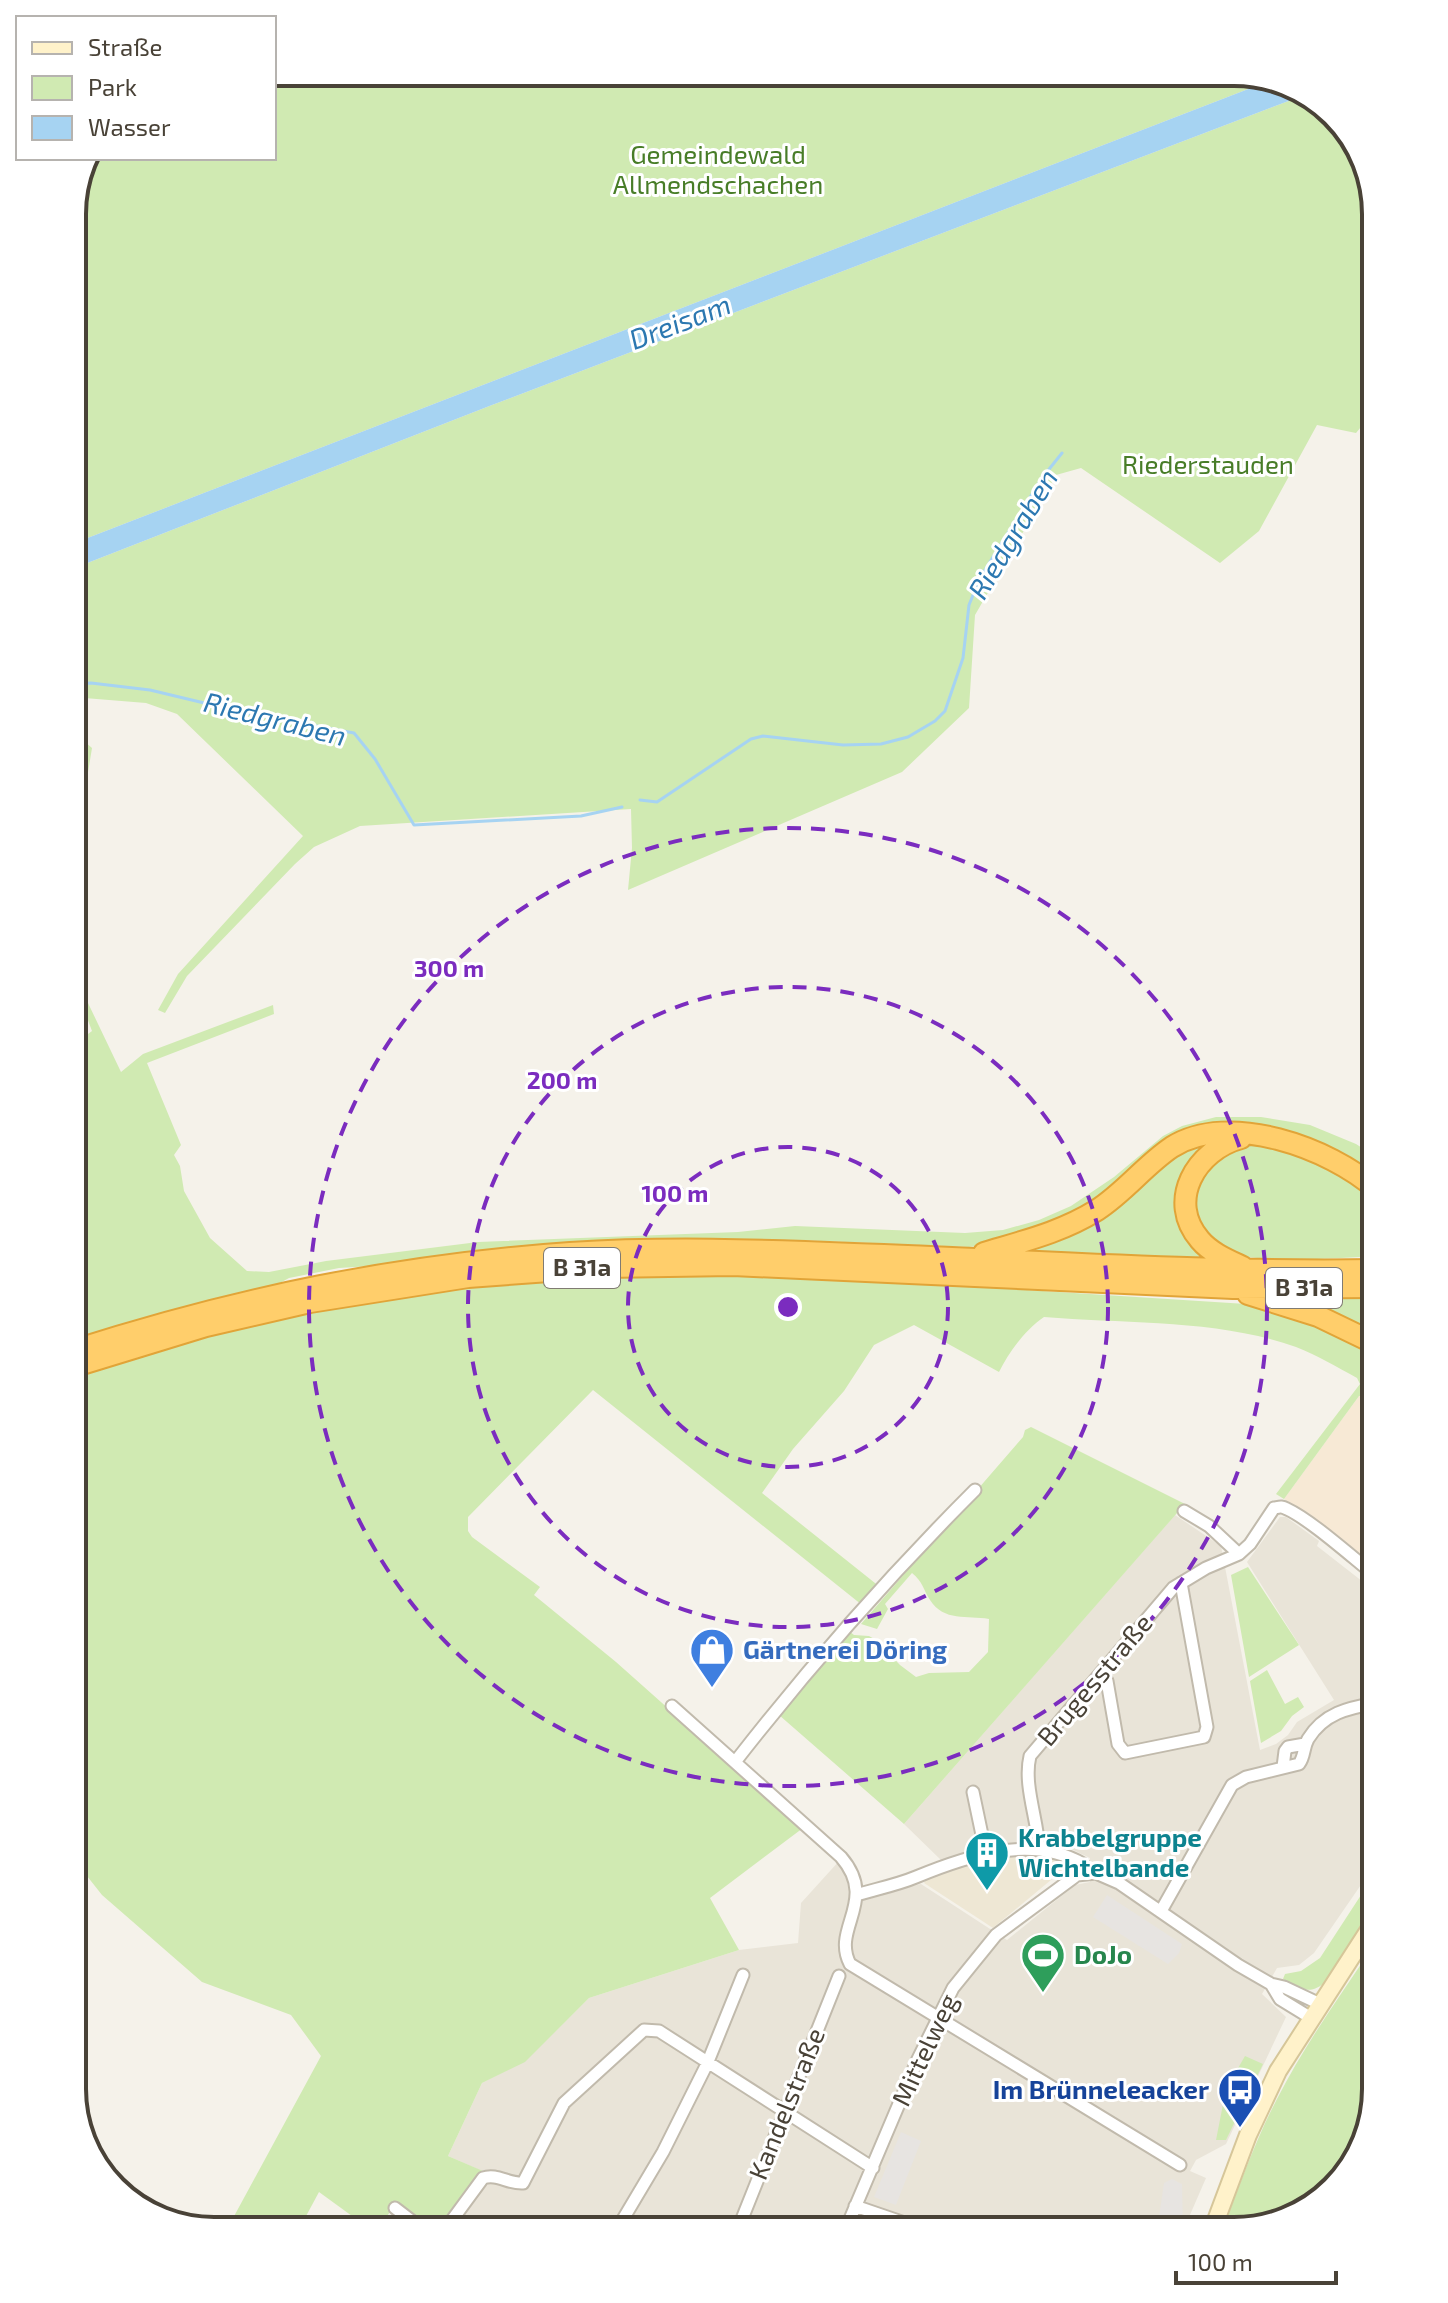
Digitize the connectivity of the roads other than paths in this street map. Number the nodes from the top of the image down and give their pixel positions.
1 (1252, 1135) junction
2 (1362, 1179) edge
3 (969, 1258) junction
4 (1362, 1270) edge
5 (1250, 1271) junction
6 (1362, 1287) edge
7 (1233, 1288) junction
8 (1362, 1337) edge
9 (86, 1347) edge
10 (86, 1363) edge
11 (975, 1490) dead end
12 (1184, 1511) dead end
13 (1239, 1554) junction
14 (1362, 1565) edge
15 (1181, 1583) junction
16 (1101, 1673) junction
17 (1362, 1705) edge
18 (672, 1706) dead end
19 (735, 1762) junction
20 (973, 1792) dead end
21 (1039, 1850) junction
22 (986, 1854) junction
23 (1086, 1873) junction
24 (856, 1895) junction
25 (1161, 1911) junction
26 (1362, 1940) edge
27 (743, 1975) dead end
28 (839, 1976) dead end
29 (1316, 2011) junction
30 (936, 2018) junction
31 (707, 2064) junction
32 (784, 2112) junction
33 (1180, 2165) dead end
34 (873, 2168) junction
35 (855, 2206) junction
36 (395, 2208) dead end
37 (407, 2217) edge
38 (454, 2217) edge
39 (624, 2217) edge
40 (743, 2217) edge
41 (851, 2217) edge
42 (887, 2217) edge
43 (1217, 2217) edge

1 - 2 highway
1 - 3 highway
1 - 5 highway
3 - 5 highway, B 31a
3 - 9 highway, B 31a
4 - 5 highway, B 31a
6 - 7 highway, B 31a
7 - 8 highway
7 - 10 highway, B 31a
11 - 19 street
12 - 13 street
13 - 14 street, Brugesstraße
13 - 15 street, Brugesstraße
15 - 16 street, Brugesstraße
15 - 16 street
16 - 21 street, Brugesstraße
17 - 25 street
18 - 19 street
19 - 24 street
20 - 22 street
21 - 22 street
21 - 23 street
22 - 24 street
23 - 25 street
23 - 30 street, Mittelweg
24 - 30 street
25 - 29 street
26 - 29 street
27 - 31 street
28 - 32 street, Kandelstraße
29 - 43 street
30 - 33 street
30 - 34 street, Mittelweg
31 - 32 street
31 - 38 street
31 - 39 street
32 - 34 street
32 - 40 street, Kandelstraße
34 - 35 street, Mittelweg
35 - 41 street, Mittelweg
35 - 42 street
36 - 37 street

